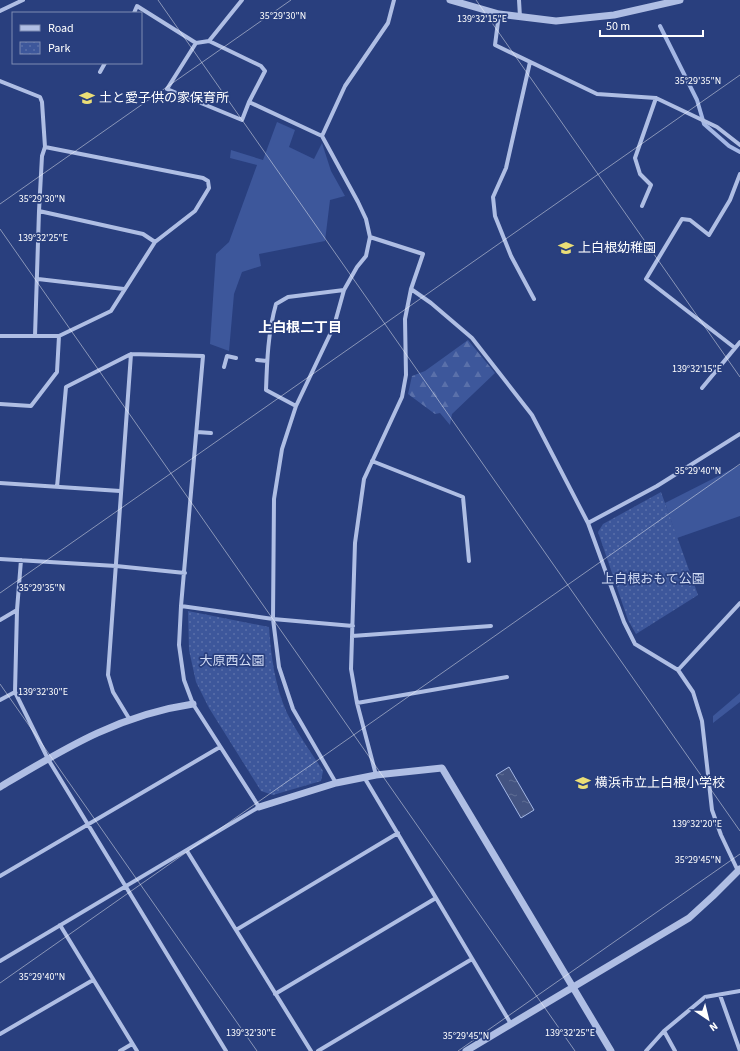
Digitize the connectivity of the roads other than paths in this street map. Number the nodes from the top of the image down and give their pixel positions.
1 (23, 0) edge
2 (242, 0) edge
3 (394, 0) edge
4 (450, 0) edge
5 (519, 0) edge
6 (680, 0) edge
7 (0, 11) edge
8 (134, 12) edge
9 (499, 14) junction
10 (520, 17) junction
11 (210, 41) junction
12 (196, 43) junction
13 (530, 62) junction
14 (104, 64) edge
15 (100, 72) dead end
16 (0, 81) edge
17 (656, 98) junction
18 (249, 102) junction
19 (322, 136) junction
20 (740, 145) edge
21 (45, 147) junction
22 (740, 174) edge
23 (642, 206) dead end
24 (39, 211) junction
25 (370, 237) junction
26 (155, 242) junction
27 (38, 279) junction
28 (124, 289) junction
29 (411, 289) junction
30 (344, 290) junction
31 (534, 299) dead end
32 (0, 336) edge
33 (35, 336) junction
34 (59, 336) junction
35 (740, 342) edge
36 (735, 348) junction
37 (131, 354) junction
38 (236, 358) dead end
39 (257, 360) dead end
40 (267, 361) junction
41 (224, 367) dead end
42 (702, 388) dead end
43 (0, 404) edge
44 (296, 406) junction
45 (197, 432) junction
46 (211, 433) dead end
47 (740, 434) edge
48 (372, 461) junction
49 (0, 483) edge
50 (57, 487) junction
51 (120, 491) junction
52 (588, 523) junction
53 (0, 559) edge
54 (21, 560) junction
55 (469, 561) dead end
56 (116, 566) junction
57 (185, 573) junction
58 (740, 603) edge
59 (181, 606) junction
60 (17, 610) junction
61 (273, 619) junction
62 (0, 620) edge
63 (353, 626) junction
64 (492, 626) dead end
65 (352, 636) junction
66 (678, 670) junction
67 (507, 677) dead end
68 (14, 692) junction
69 (0, 700) edge
70 (357, 703) junction
71 (193, 704) junction
72 (130, 720) junction
73 (220, 747) junction
74 (48, 759) junction
75 (376, 775) junction
76 (364, 777) junction
77 (336, 783) junction
78 (0, 787) edge
79 (259, 807) junction
80 (88, 824) junction
81 (398, 833) junction
82 (187, 851) junction
83 (739, 870) edge
84 (0, 876) edge
85 (126, 887) junction
86 (436, 898) junction
87 (60, 925) junction
88 (236, 930) junction
89 (472, 959) junction
90 (0, 960) edge
91 (93, 980) junction
92 (574, 987) junction
93 (740, 990) edge
94 (275, 994) junction
95 (720, 995) junction
96 (511, 1024) junction
97 (664, 1031) junction
98 (0, 1034) edge
99 (132, 1044) junction
100 (608, 1050) edge
101 (120, 1051) edge
102 (137, 1051) edge
103 (226, 1051) edge
104 (311, 1051) edge
105 (318, 1051) edge
106 (466, 1051) edge
107 (646, 1051) edge
108 (675, 1051) edge
109 (740, 1051) edge

1 - 7 street
2 - 11 street
3 - 19 street
4 - 9 street
5 - 10 street
6 - 10 street
8 - 12 street
9 - 10 street
9 - 13 street
11 - 12 street
11 - 18 street
12 - 18 street
13 - 17 street
13 - 31 street
14 - 15 street
16 - 21 street
17 - 20 street
17 - 23 street
18 - 19 street
19 - 25 street
21 - 24 street
21 - 26 street
22 - 36 street
24 - 26 street
24 - 27 street
25 - 29 street
25 - 30 street
26 - 28 street
27 - 28 street
27 - 33 street
28 - 34 street
29 - 48 street
29 - 52 street
30 - 40 street
30 - 44 street
32 - 33 street
33 - 34 street
34 - 43 street
35 - 36 street
36 - 42 street
37 - 45 street
37 - 50 street
37 - 51 street
38 - 41 street
39 - 40 street
40 - 44 street
44 - 61 street
45 - 46 street
45 - 57 street
47 - 52 street
48 - 55 street
48 - 63 street
49 - 50 street
50 - 51 street
51 - 56 street
52 - 66 street
53 - 54 street
54 - 56 street
54 - 60 street
56 - 57 street
56 - 72 street
57 - 59 street
58 - 66 street
59 - 61 street
59 - 71 street
60 - 62 street
60 - 68 street
61 - 63 street
61 - 77 street
63 - 65 street
64 - 65 street
65 - 70 street
66 - 83 street
67 - 70 street
68 - 69 street
68 - 74 street
70 - 75 street
71 - 72 street
71 - 73 street
72 - 74 street
73 - 79 street
73 - 80 street
74 - 78 street
74 - 80 street
75 - 76 street
75 - 92 street
76 - 77 street
76 - 81 street
77 - 79 street
79 - 82 street
80 - 84 street
80 - 85 street
81 - 86 street
81 - 88 street
82 - 85 street
82 - 88 street
83 - 92 street
85 - 87 street
85 - 103 street
86 - 89 street
86 - 94 street
87 - 90 street
87 - 91 street
88 - 94 street
89 - 96 street
89 - 105 street
91 - 98 street
91 - 99 street
92 - 96 street
92 - 100 street
93 - 95 street
94 - 104 street
95 - 97 street
95 - 109 street
96 - 106 street
97 - 107 street
97 - 108 street
99 - 101 street
99 - 102 street

